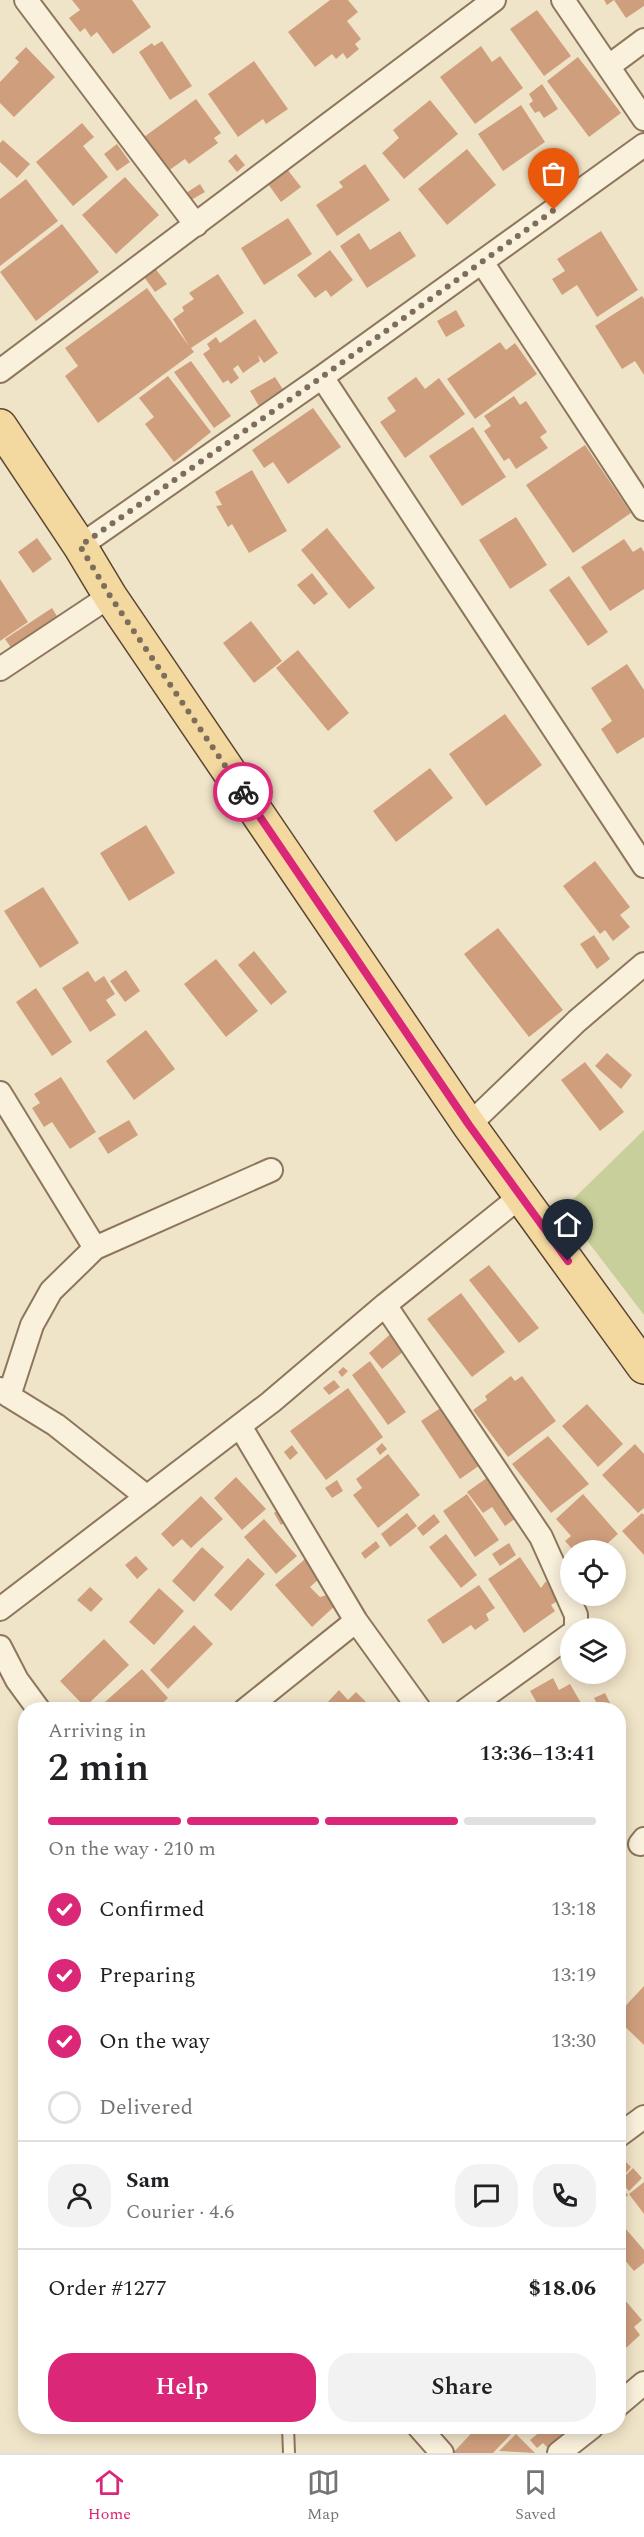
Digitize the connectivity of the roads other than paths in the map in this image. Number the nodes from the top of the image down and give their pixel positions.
1 (26, 0) edge
2 (494, 0) edge
3 (563, 0) edge
4 (644, 40) edge
5 (609, 66) junction
6 (644, 118) edge
7 (644, 145) edge
8 (196, 225) junction
9 (482, 262) junction
10 (0, 371) edge
11 (322, 377) junction
12 (0, 426) edge
13 (644, 509) edge
14 (80, 546) junction
15 (110, 596) junction
16 (0, 669) edge
17 (644, 866) edge
18 (644, 964) edge
19 (0, 1093) edge
20 (469, 1125) junction
21 (271, 1170) dead end
22 (521, 1196) junction
23 (95, 1248) junction
24 (385, 1305) junction
25 (644, 1367) edge
26 (4, 1393) edge
27 (240, 1426) junction
28 (147, 1497) junction
29 (0, 1609) edge
30 (576, 1618) edge
31 (356, 1621) junction
32 (560, 1642) edge
33 (0, 1647) edge
34 (33, 1702) edge
35 (255, 1702) edge
36 (414, 1702) edge
37 (477, 1702) edge
38 (644, 2116) edge
39 (626, 2130) edge
40 (644, 2383) edge
41 (626, 2398) edge
42 (288, 2434) edge
43 (424, 2434) edge
44 (583, 2434) edge
45 (289, 2453) edge
46 (442, 2453) edge
47 (559, 2453) edge

1 - 8 street
2 - 8 street
3 - 5 street
4 - 5 street
5 - 6 street
7 - 9 street
8 - 10 street
9 - 11 street
9 - 13 street
11 - 14 street
11 - 17 street
12 - 14 main road
14 - 15 main road
15 - 16 street
15 - 20 main road
18 - 20 street
19 - 23 street
20 - 22 main road
21 - 23 street
22 - 24 street
22 - 25 main road
23 - 26 street
24 - 27 street
24 - 30 street
26 - 28 street
27 - 28 street
27 - 31 street
28 - 29 street
31 - 35 street
31 - 36 street
32 - 37 street
33 - 34 street
38 - 39 street
40 - 41 street
42 - 45 lane
43 - 46 street
44 - 47 street

